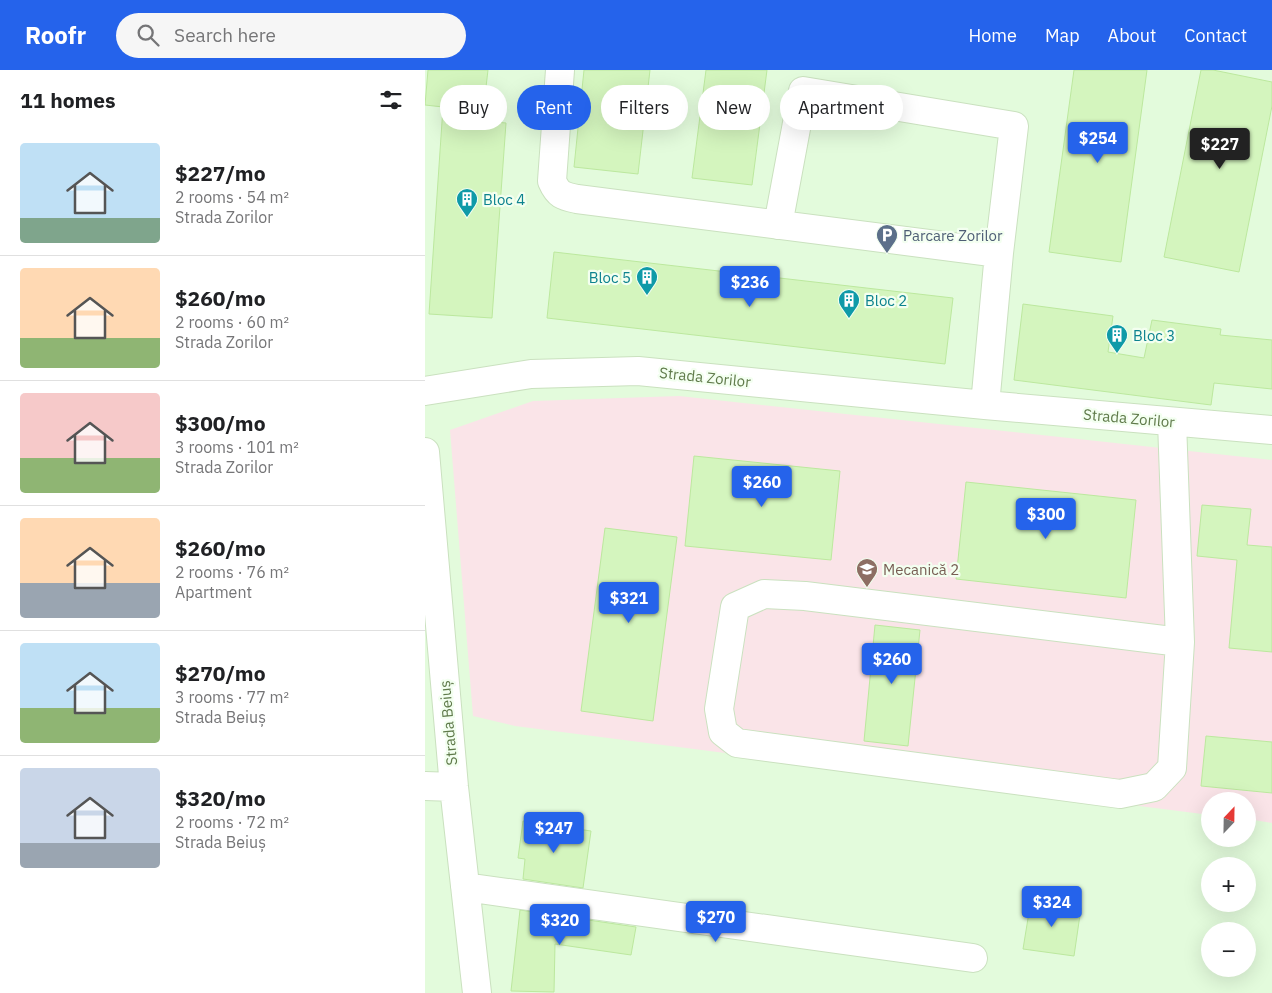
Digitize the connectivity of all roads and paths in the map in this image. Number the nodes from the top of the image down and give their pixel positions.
1 (560, 70) edge
2 (778, 224) junction
3 (999, 253) junction
4 (425, 391) edge
5 (985, 405) junction
6 (1172, 422) junction
7 (1272, 430) edge
8 (425, 452) edge
9 (1180, 642) junction
10 (425, 786) edge
11 (454, 787) junction
12 (465, 887) junction
13 (973, 958) dead end
14 (477, 993) edge

1 - 2 street
2 - 3 street
2 - 3 street
3 - 5 street
4 - 5 street, Strada Zorilor
5 - 6 street, Strada Zorilor
6 - 7 street, Strada Zorilor
6 - 9 street
8 - 11 street, Strada Beiuș
9 - 9 street
10 - 11 street
11 - 12 street, Strada Beiuș
12 - 13 street
12 - 14 street, Strada Beiuș

